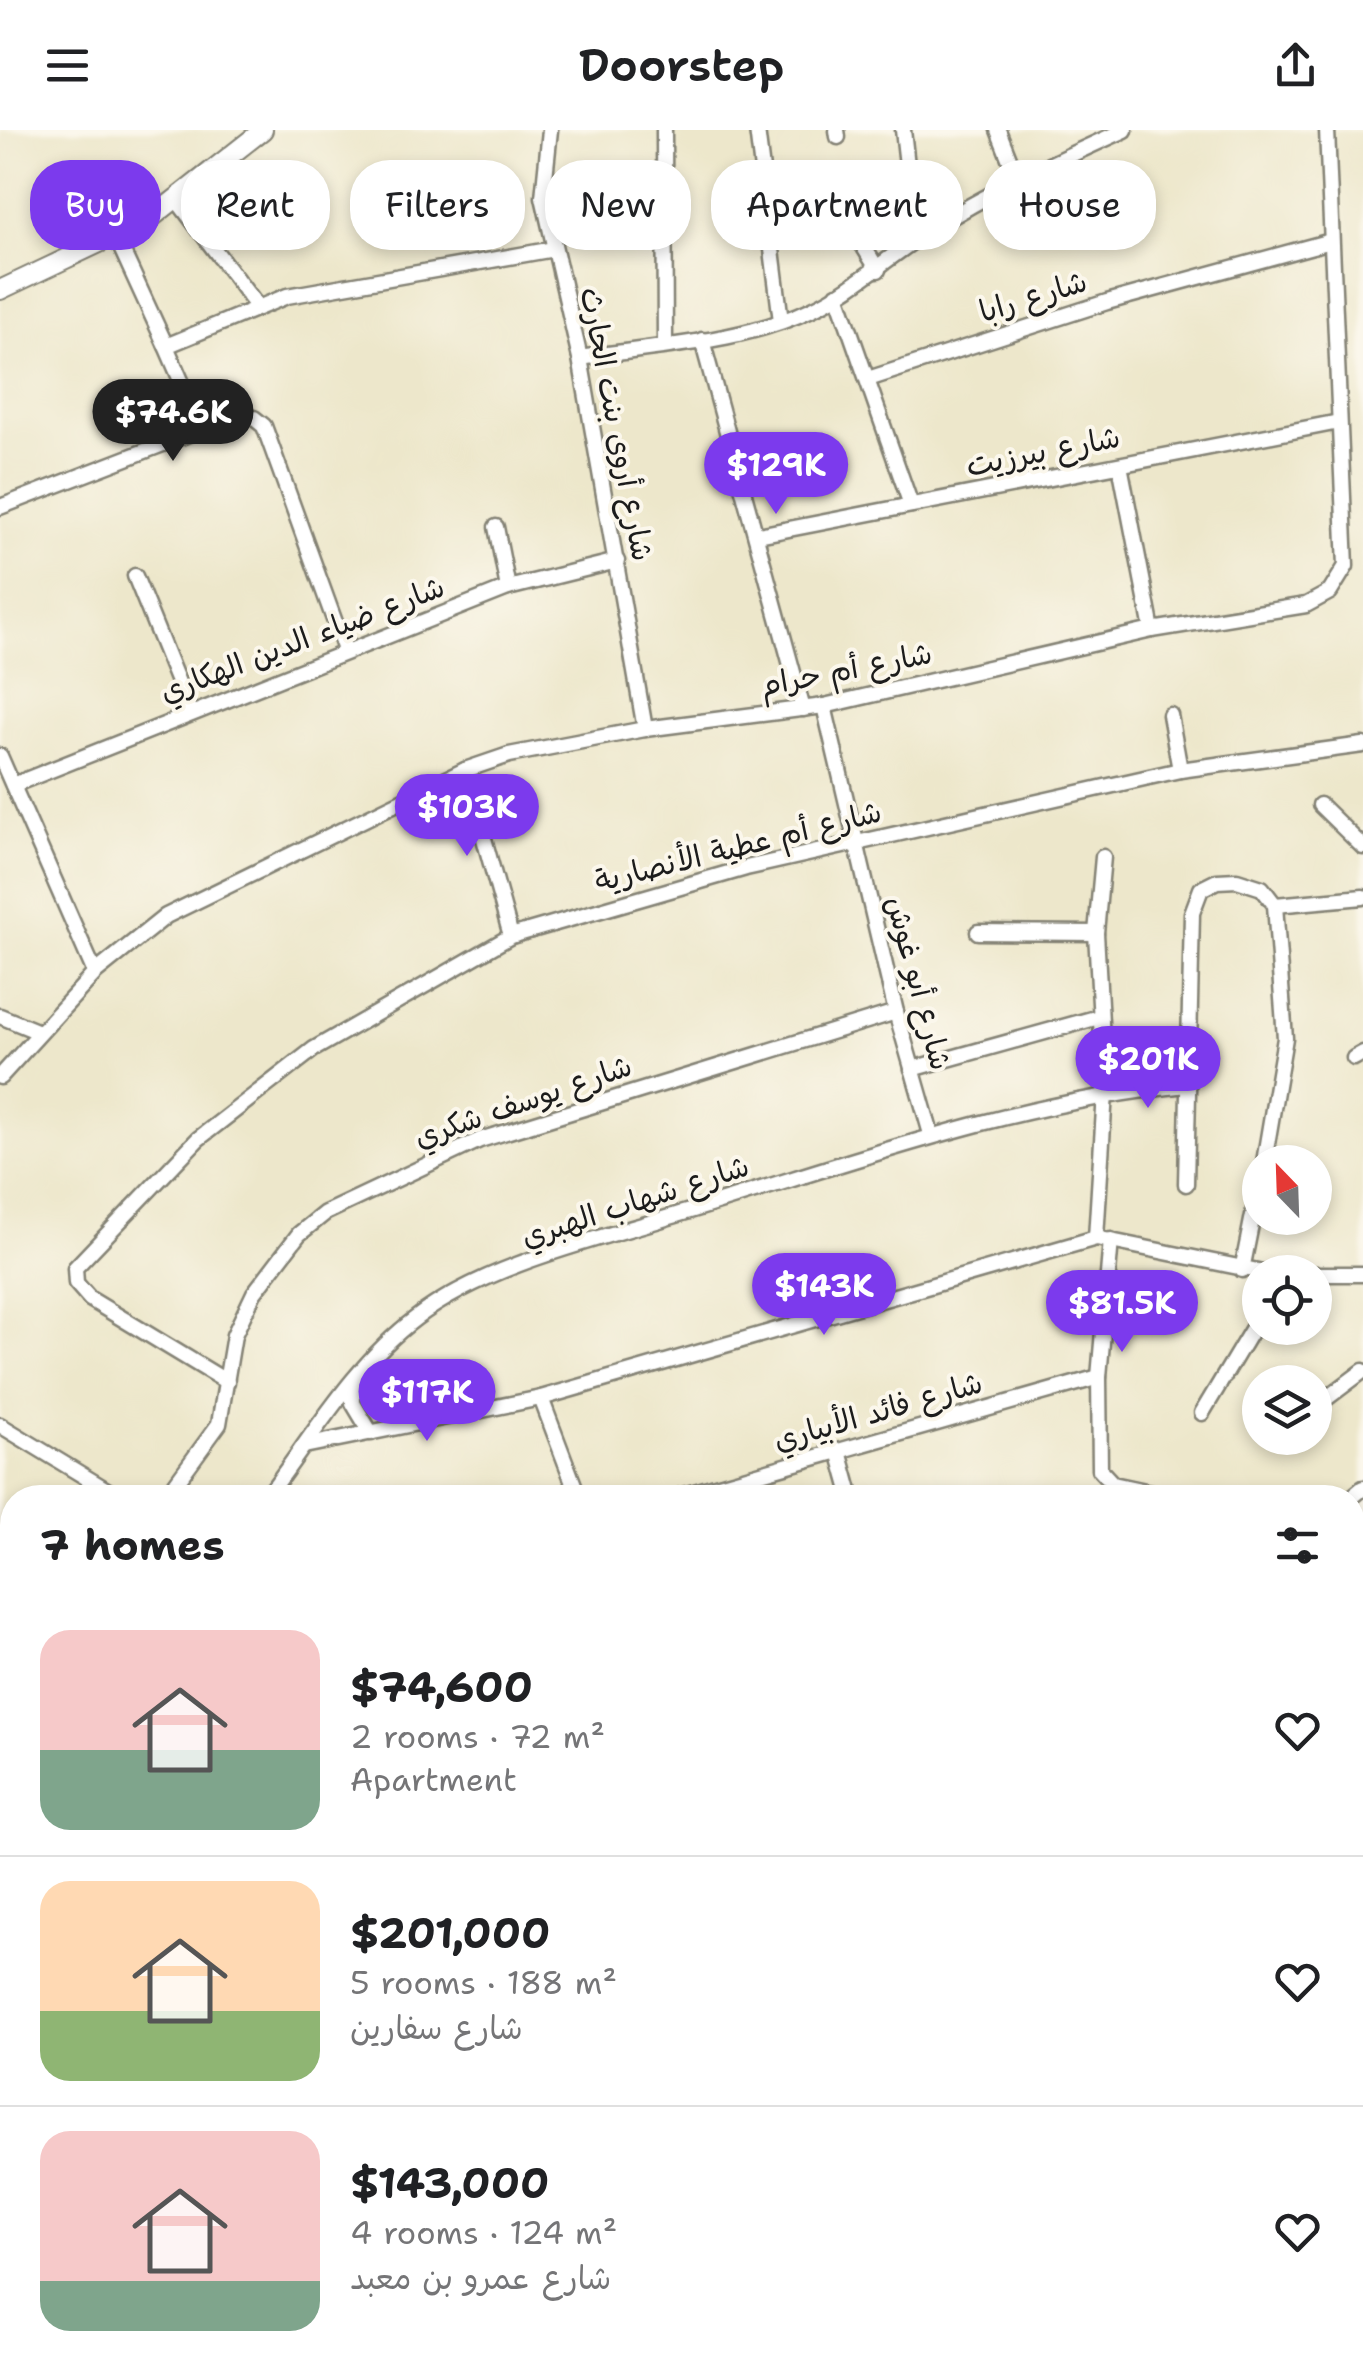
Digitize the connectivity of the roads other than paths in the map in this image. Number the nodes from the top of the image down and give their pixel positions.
1 (263, 130) edge
2 (550, 130) edge
3 (664, 130) edge
4 (756, 130) edge
5 (903, 130) edge
6 (998, 130) edge
7 (1125, 130) edge
8 (1327, 130) edge
9 (1107, 134) edge
10 (546, 160) edge
11 (906, 160) edge
12 (1010, 160) edge
13 (1057, 160) edge
14 (545, 164) edge
15 (177, 200) junction
16 (545, 200) edge
17 (161, 209) edge
18 (1331, 241) junction
19 (86, 250) edge
20 (122, 250) edge
21 (548, 250) edge
22 (554, 250) edge
23 (867, 250) edge
24 (904, 250) edge
25 (878, 270) junction
26 (0, 290) edge
27 (837, 294) junction
28 (256, 305) junction
29 (781, 321) junction
30 (702, 340) junction
31 (666, 345) junction
32 (166, 346) junction
33 (580, 358) junction
34 (868, 379) junction
35 (1339, 422) junction
36 (202, 429) junction
37 (1120, 465) junction
38 (911, 505) junction
39 (0, 507) edge
40 (496, 526) dead end
41 (758, 535) junction
42 (617, 561) junction
43 (135, 576) dead end
44 (508, 588) junction
45 (1152, 630) junction
46 (345, 650) junction
47 (824, 706) junction
48 (803, 709) junction
49 (190, 712) junction
50 (1170, 716) dead end
51 (645, 728) junction
52 (1363, 745) edge
53 (0, 756) edge
54 (465, 770) junction
55 (1180, 770) junction
56 (13, 784) junction
57 (1320, 806) dead end
58 (855, 845) junction
59 (1363, 847) edge
60 (1102, 856) dead end
61 (1363, 897) edge
62 (1274, 906) junction
63 (978, 932) dead end
64 (1096, 932) junction
65 (511, 936) junction
66 (95, 972) junction
67 (896, 1012) junction
68 (0, 1016) edge
69 (1099, 1017) junction
70 (39, 1032) junction
71 (912, 1070) junction
72 (0, 1076) edge
73 (1187, 1085) junction
74 (1105, 1093) junction
75 (931, 1134) junction
76 (1267, 1145) edge
77 (1186, 1184) dead end
78 (1103, 1239) junction
79 (1242, 1270) edge
80 (1332, 1274) edge
81 (1363, 1274) edge
82 (1243, 1345) edge
83 (1363, 1371) edge
84 (1098, 1377) junction
85 (226, 1382) junction
86 (352, 1383) junction
87 (1332, 1394) edge
88 (541, 1398) junction
89 (1202, 1413) dead end
90 (0, 1425) edge
91 (371, 1433) junction
92 (304, 1446) junction
93 (839, 1451) junction
94 (99, 1485) edge
95 (174, 1485) edge
96 (276, 1485) edge
97 (573, 1485) edge
98 (718, 1485) edge
99 (848, 1485) edge
100 (1116, 1485) edge

1 - 15 street
2 - 10 street, شارع أروى بنت الحارث
3 - 31 street
4 - 29 street
5 - 11 street
6 - 12 street
7 - 9 street
8 - 18 street, شارع أم حرام
9 - 13 street
14 - 16 street, شارع أروى بنت الحارث
15 - 17 street
15 - 28 street
18 - 34 street, شارع رابا
18 - 35 street, شارع أم حرام
19 - 26 street
20 - 32 street
21 - 28 street
22 - 33 street, شارع أروى بنت الحارث
23 - 25 street
24 - 25 street
25 - 27 street
27 - 29 street
27 - 34 street
28 - 32 street
29 - 30 street
30 - 31 street
30 - 41 street
31 - 33 street
32 - 36 street
33 - 42 street, شارع أروى بنت الحارث
34 - 38 street
35 - 37 street, شارع بيرزيت
35 - 45 street, شارع أم حرام
36 - 39 street
36 - 46 street
37 - 38 street, شارع بيرزيت
37 - 45 street
38 - 41 street, شارع بيرزيت
40 - 44 street
41 - 48 street
42 - 44 street, شارع ضياء الدين الهكاري
42 - 51 street, شارع أروى بنت الحارث
43 - 49 street
44 - 46 street, شارع ضياء الدين الهكاري
45 - 47 street, شارع أم حرام
46 - 49 street, شارع ضياء الدين الهكاري
47 - 48 street, شارع أم حرام
47 - 58 street, شارع أبو غوش
48 - 51 street, شارع أم حرام
49 - 56 street, شارع ضياء الدين الهكاري
50 - 55 street
51 - 54 street, شارع أم حرام
52 - 55 street, شارع أم عطية الأنصارية
53 - 56 street
54 - 65 street
54 - 66 street, شارع أم حرام
55 - 58 street, شارع أم عطية الأنصارية
56 - 66 street
57 - 59 street
58 - 65 street, شارع أم عطية الأنصارية
58 - 67 street, شارع أبو غوش
60 - 64 street
61 - 62 street
62 - 73 street
62 - 76 street
63 - 64 street
64 - 69 street
65 - 85 street, شارع أم عطية الأنصارية
66 - 70 street, شارع أم حرام
67 - 71 street, شارع أبو غوش
67 - 85 street, شارع يوسف شكري
68 - 70 street
69 - 71 street
69 - 74 street
70 - 72 street, شارع أم حرام
71 - 75 street, شارع أبو غوش
73 - 74 street, شارع شهاب الهبري
73 - 77 street
74 - 75 street, شارع شهاب الهبري
74 - 78 street
75 - 86 street, شارع شهاب الهبري
78 - 79 street
78 - 84 street
78 - 88 street
80 - 81 street
82 - 89 street
83 - 87 street
84 - 93 street, شارع فائد الأبياري
84 - 100 street
85 - 95 street, شارع يوسف شكري
86 - 91 street
86 - 92 street, شارع شهاب الهبري
88 - 91 street
88 - 97 street
90 - 94 street
91 - 92 street
92 - 96 street, شارع شهاب الهبري
93 - 98 street, شارع فائد الأبياري
93 - 99 street

